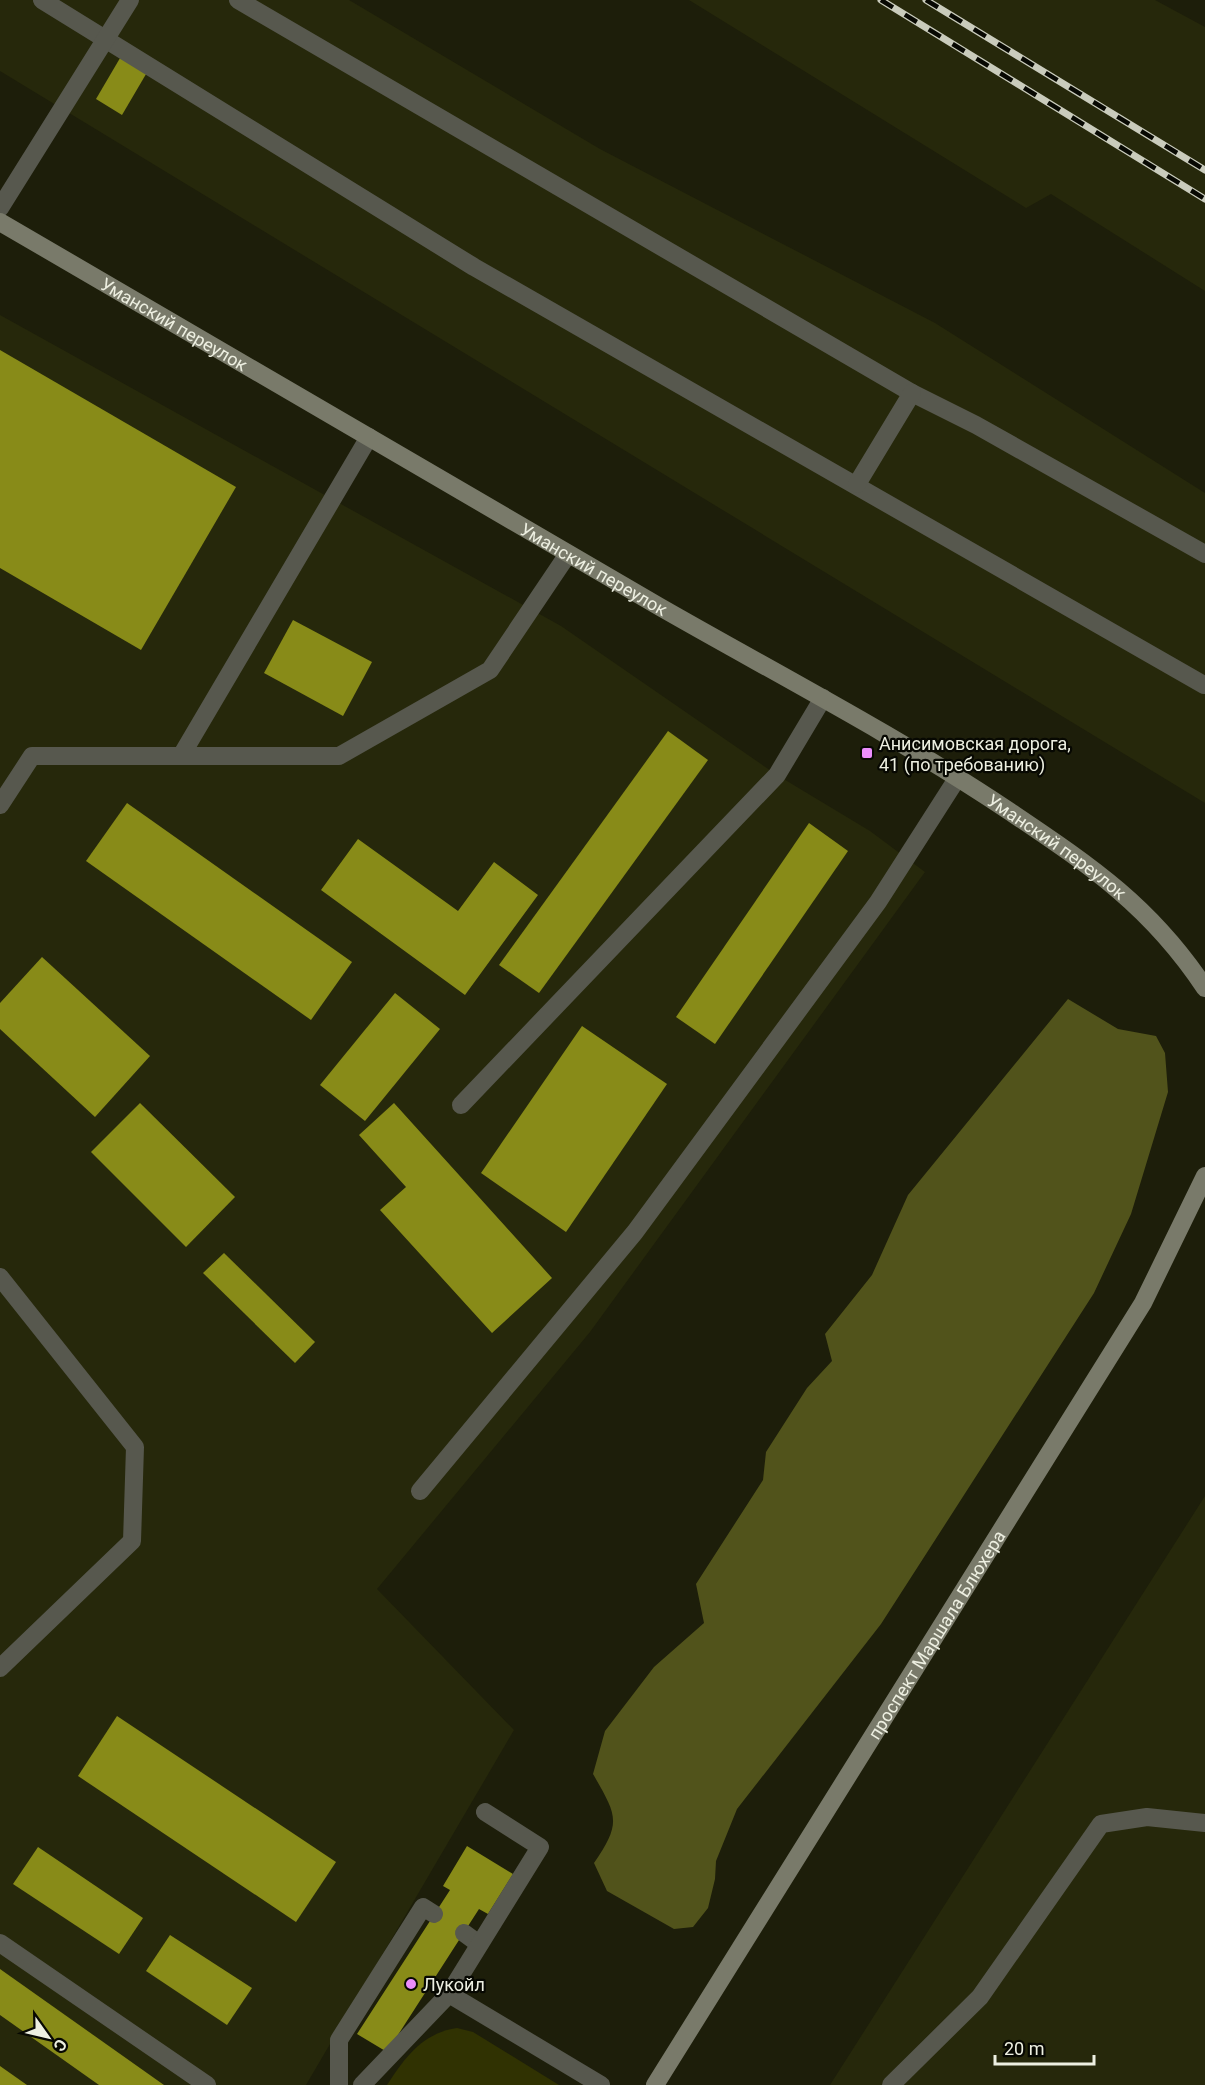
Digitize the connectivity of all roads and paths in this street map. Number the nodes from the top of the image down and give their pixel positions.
1 (42, 0) edge
2 (130, 0) edge
3 (238, 0) edge
4 (105, 39) junction
5 (0, 208) edge
6 (0, 222) edge
7 (912, 393) junction
8 (369, 437) junction
9 (857, 484) junction
10 (568, 554) junction
11 (1205, 554) edge
12 (1204, 685) edge
13 (823, 698) junction
14 (181, 756) junction
15 (958, 777) junction
16 (0, 805) edge
17 (1205, 987) edge
18 (461, 1105) dead end
19 (1205, 1176) edge
20 (0, 1277) edge
21 (420, 1491) dead end
22 (0, 1668) edge
23 (485, 1812) dead end
24 (1205, 1823) edge
25 (434, 1914) dead end
26 (0, 1943) edge
27 (449, 1994) junction
28 (207, 2085) edge
29 (339, 2085) edge
30 (362, 2085) edge
31 (601, 2085) edge
32 (655, 2085) edge
33 (891, 2085) edge

1 - 4 lane
2 - 4 lane
3 - 7 lane
4 - 5 lane
4 - 9 lane
6 - 8 street, Уманский переулок
7 - 9 lane
7 - 11 lane
8 - 10 street, Уманский переулок
8 - 14 lane
9 - 12 lane
10 - 13 street, Уманский переулок
10 - 14 lane
13 - 15 street, Уманский переулок
13 - 18 lane
14 - 16 lane
15 - 17 street, Уманский переулок
15 - 21 lane
19 - 32 street, проспект Маршала Блюхера
20 - 22 lane
23 - 27 lane
24 - 33 lane
25 - 29 lane
26 - 28 lane
27 - 30 lane
27 - 31 lane

